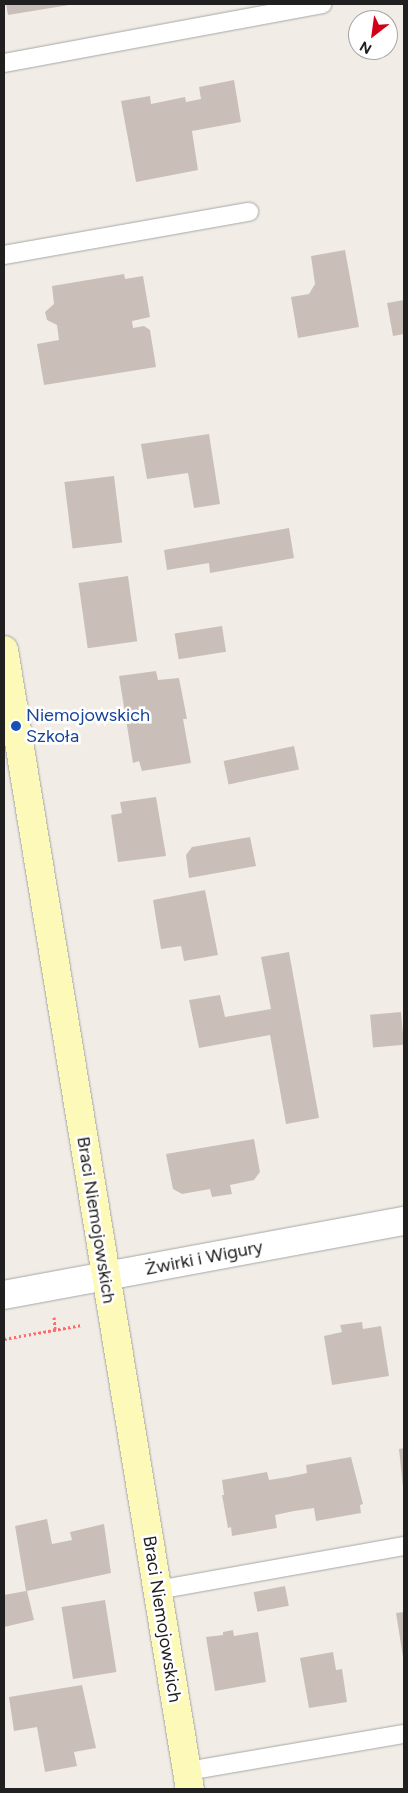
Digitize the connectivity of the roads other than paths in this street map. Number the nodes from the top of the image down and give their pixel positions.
1 (323, 4) edge
2 (4, 63) edge
3 (248, 212) dead end
4 (4, 255) edge
5 (4, 650) edge
6 (404, 1221) edge
7 (105, 1277) junction
8 (4, 1295) edge
9 (404, 1546) edge
10 (157, 1590) junction
11 (404, 1734) edge
12 (188, 1780) edge

1 - 2 lane
3 - 4 lane
5 - 7 street, Braci Niemojowskich
6 - 7 street, Żwirki i Wigury
7 - 8 street, Żwirki i Wigury
7 - 10 street, Braci Niemojowskich
9 - 10 lane
10 - 12 street, Braci Niemojowskich
11 - 12 lane

